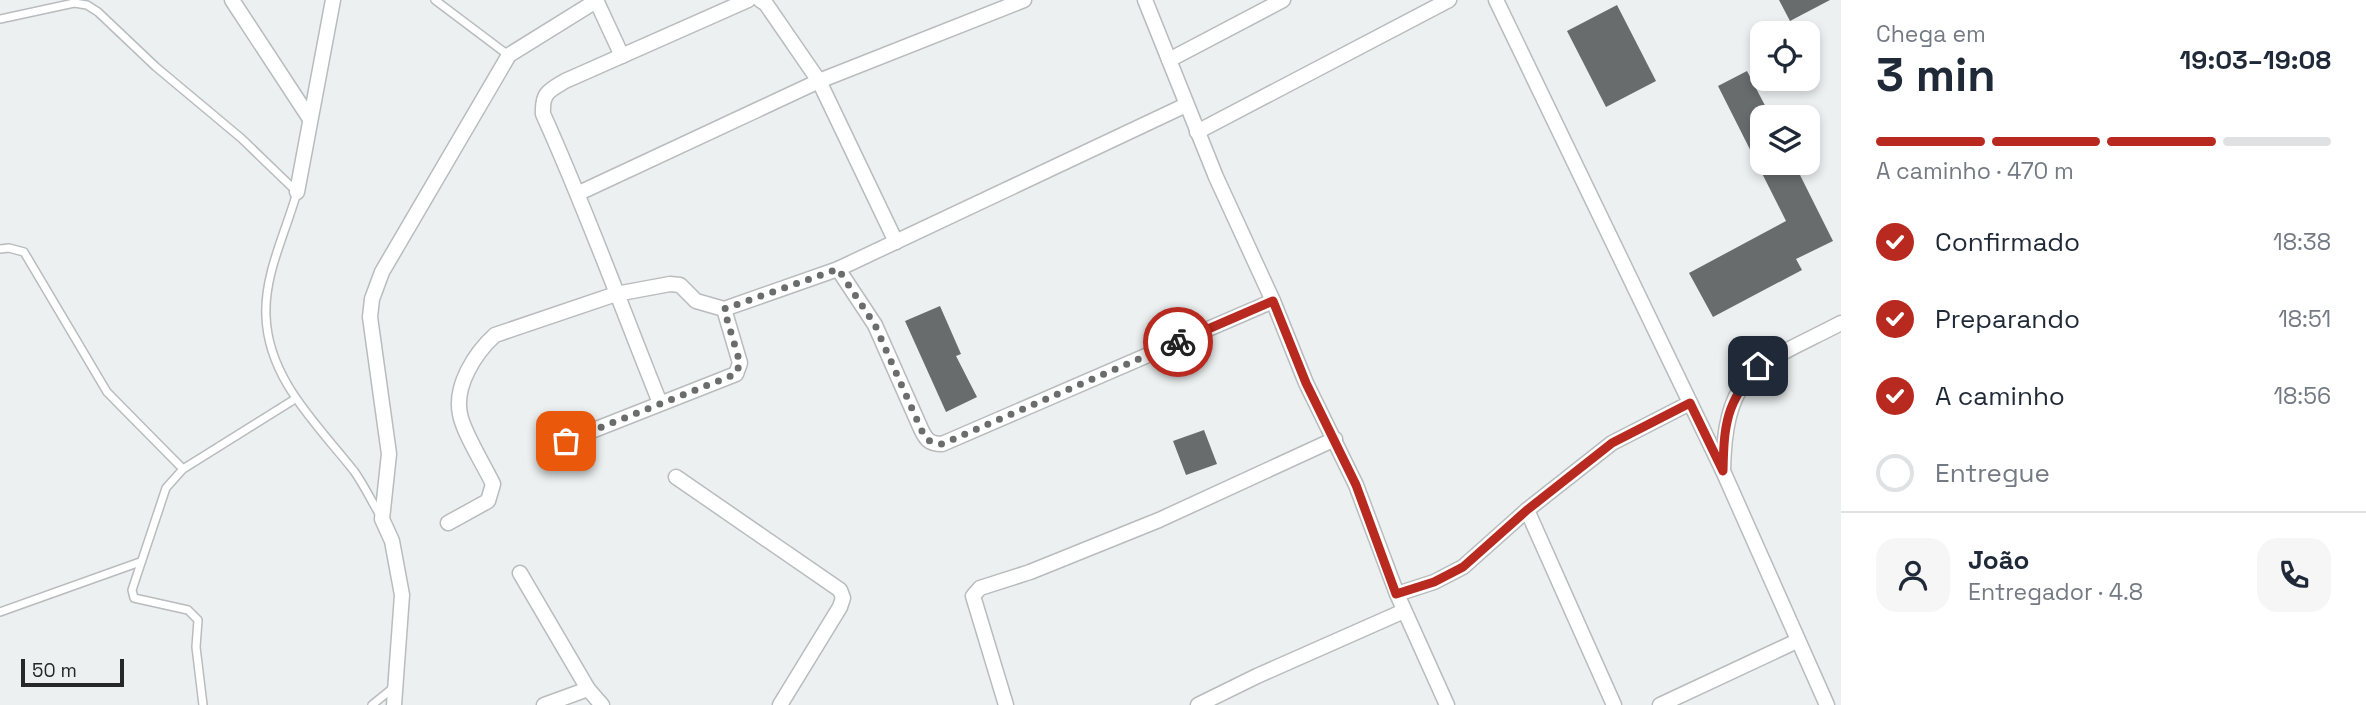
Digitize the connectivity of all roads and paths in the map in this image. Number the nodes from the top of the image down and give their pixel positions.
1 (232, 0) edge
2 (332, 0) edge
3 (435, 0) edge
4 (748, 0) edge
5 (1024, 0) edge
6 (1145, 0) edge
7 (1283, 0) edge
8 (1449, 0) edge
9 (1496, 0) edge
10 (596, 1) edge
11 (766, 1) edge
12 (74, 2) edge
13 (0, 19) edge
14 (509, 55) junction
15 (622, 56) junction
16 (1169, 60) junction
17 (819, 81) junction
18 (1186, 105) junction
19 (310, 118) junction
20 (1197, 132) junction
21 (297, 192) junction
22 (579, 193) junction
23 (896, 242) junction
24 (0, 249) edge
25 (838, 269) junction
26 (616, 295) junction
27 (1273, 301) junction
28 (724, 309) junction
29 (1841, 323) edge
30 (295, 399) junction
31 (660, 403) junction
32 (1690, 403) junction
33 (1335, 439) junction
34 (566, 441) dead end
35 (183, 469) junction
36 (1723, 471) junction
37 (676, 477) dead end
38 (1527, 510) junction
39 (382, 519) junction
40 (448, 523) dead end
41 (140, 562) junction
42 (520, 573) dead end
43 (1396, 594) junction
44 (1404, 611) junction
45 (0, 612) edge
46 (1797, 641) junction
47 (396, 686) junction
48 (587, 689) junction
49 (203, 705) edge
50 (372, 705) edge
51 (394, 705) edge
52 (544, 705) edge
53 (602, 705) edge
54 (780, 705) edge
55 (1006, 705) edge
56 (1198, 705) edge
57 (1447, 705) edge
58 (1614, 705) edge
59 (1660, 705) edge
60 (1827, 705) edge

1 - 19 street
2 - 19 street
3 - 14 lane
4 - 15 street
5 - 17 street
6 - 16 street
7 - 16 street
8 - 20 street
9 - 32 street
10 - 14 street
10 - 15 street
11 - 17 street
12 - 13 lane
12 - 21 lane
14 - 39 street
15 - 22 street
16 - 18 street
17 - 22 street
17 - 23 street
18 - 20 street
18 - 23 street
19 - 21 street
20 - 27 street
21 - 30 lane
22 - 26 street
23 - 25 street
24 - 35 lane
25 - 27 street
25 - 28 street
26 - 28 street
26 - 31 street
26 - 40 street
27 - 33 street
28 - 31 street
29 - 36 street
30 - 35 lane
30 - 39 lane
31 - 34 street
32 - 36 street
32 - 38 street
33 - 43 street
33 - 55 street
35 - 41 lane
36 - 46 street
37 - 54 street
38 - 43 street
38 - 58 street
39 - 47 street
41 - 45 lane
41 - 49 lane
42 - 48 street
43 - 44 street
44 - 56 street
44 - 57 street
46 - 59 street
46 - 60 street
47 - 50 lane
47 - 51 street
48 - 52 street
48 - 53 street

